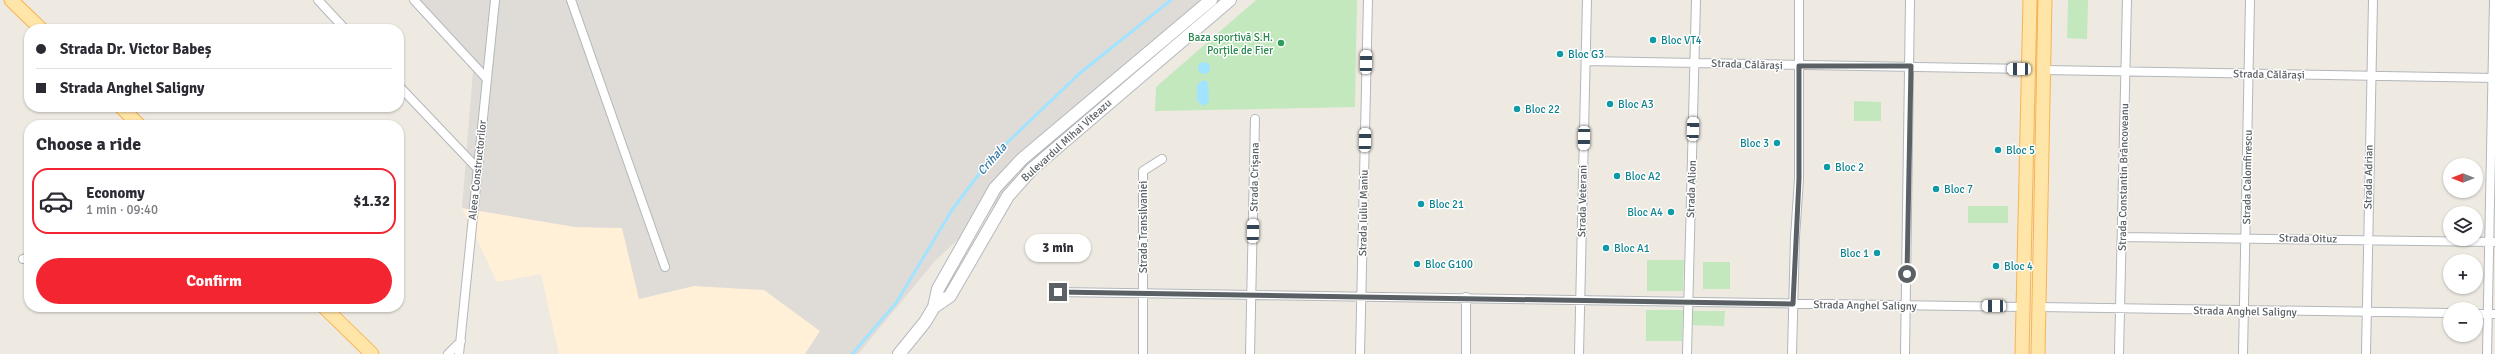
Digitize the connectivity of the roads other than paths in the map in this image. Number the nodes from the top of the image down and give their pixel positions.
1 (12, 0) edge
2 (318, 0) edge
3 (414, 0) edge
4 (495, 0) edge
5 (571, 0) edge
6 (1212, 0) edge
7 (1230, 0) edge
8 (1368, 0) edge
9 (1587, 0) edge
10 (1696, 0) edge
11 (1799, 0) edge
12 (1910, 0) edge
13 (2030, 0) edge
14 (2045, 0) edge
15 (2127, 0) edge
16 (2250, 0) edge
17 (2373, 0) edge
18 (2494, 0) edge
19 (36, 24) edge
20 (340, 24) edge
21 (1586, 61) junction
22 (1695, 62) junction
23 (1799, 66) junction
24 (1911, 66) junction
25 (2028, 70) junction
26 (2044, 70) junction
27 (2125, 72) junction
28 (2249, 74) junction
29 (2370, 76) junction
30 (2494, 78) edge
31 (487, 79) junction
32 (404, 91) edge
33 (125, 112) edge
34 (1255, 119) dead end
35 (134, 120) edge
36 (1162, 159) dead end
37 (477, 168) junction
38 (2122, 237) junction
39 (2246, 238) junction
40 (2367, 239) junction
41 (2492, 242) edge
42 (665, 267) dead end
43 (1058, 292) dead end
44 (1143, 293) junction
45 (1252, 294) junction
46 (1361, 296) junction
47 (1466, 297) junction
48 (1580, 300) junction
49 (1688, 302) junction
50 (1793, 304) junction
51 (1907, 305) junction
52 (934, 307) junction
53 (2023, 307) junction
54 (2039, 307) junction
55 (2120, 309) junction
56 (2244, 311) junction
57 (329, 312) edge
58 (2367, 312) junction
59 (2443, 313) edge
60 (2491, 314) edge
61 (461, 341) junction
62 (372, 354) edge
63 (448, 354) edge
64 (460, 354) edge
65 (899, 354) edge
66 (1143, 354) edge
67 (1250, 354) edge
68 (1360, 354) edge
69 (1466, 354) edge
70 (1579, 354) edge
71 (1687, 354) edge
72 (1792, 354) edge
73 (1905, 354) edge
74 (2022, 354) edge
75 (2038, 354) edge
76 (2119, 354) edge
77 (2243, 354) edge
78 (2366, 354) edge
79 (2487, 354) edge

1 - 19 main road
2 - 20 street
3 - 31 street
4 - 31 street, Aleea Constructorilor
5 - 42 street
6 - 52 main road, Bulevardul Mihai Viteazu
7 - 52 main road, Bulevardul Mihai Viteazu
8 - 46 street, Strada Iuliu Maniu
9 - 21 street, Strada Veterani
10 - 22 street, Strada Alion
11 - 23 street
12 - 24 street
13 - 25 main road
14 - 26 main road
15 - 27 street, Strada Constantin Brâncoveanu
16 - 28 street, Strada Calomfirescu
17 - 29 street, Strada Adrian
18 - 30 street
21 - 22 street, Strada Călărași
21 - 48 street, Strada Veterani
22 - 23 street, Strada Călărași
22 - 49 street, Strada Alion
23 - 24 street, Strada Călărași
23 - 50 street
24 - 25 street, Strada Călărași
24 - 51 street
25 - 53 main road
26 - 27 street, Strada Călărași
26 - 54 main road
27 - 28 street, Strada Călărași
27 - 38 street, Strada Constantin Brâncoveanu
28 - 29 street, Strada Călărași
28 - 39 street, Strada Calomfirescu
29 - 30 street, Strada Călărași
29 - 40 street, Strada Adrian
30 - 41 street
31 - 37 street, Aleea Constructorilor
32 - 37 street
33 - 35 main road
34 - 45 street, Strada Crișana
36 - 44 street, Strada Transilvaniei
37 - 61 street, Aleea Constructorilor
38 - 39 street, Strada Oituz
38 - 55 street, Strada Constantin Brâncoveanu
39 - 40 street, Strada Oituz
39 - 56 street, Strada Calomfirescu
40 - 41 street, Strada Oituz
40 - 58 street, Strada Adrian
41 - 60 street
43 - 44 street, Strada Anghel Saligny
44 - 45 street, Strada Anghel Saligny
44 - 66 street, Strada Transilvaniei
45 - 46 street, Strada Anghel Saligny
45 - 67 street, Strada Crișana
46 - 47 street, Strada Anghel Saligny
46 - 68 street, Strada Iuliu Maniu
47 - 48 street, Strada Anghel Saligny
47 - 69 street
48 - 49 street, Strada Anghel Saligny
48 - 70 street, Strada Veterani
49 - 50 street, Strada Anghel Saligny
49 - 71 street, Strada Alion
50 - 51 street, Strada Anghel Saligny
50 - 72 street
51 - 53 street, Strada Anghel Saligny
51 - 73 street
52 - 65 main road, Bulevardul Mihai Viteazu
53 - 74 main road
54 - 55 street, Strada Anghel Saligny
54 - 75 main road
55 - 56 street, Strada Anghel Saligny
55 - 76 street, Strada Constantin Brâncoveanu
56 - 58 street, Strada Anghel Saligny
56 - 77 street, Strada Calomfirescu
57 - 62 main road
58 - 59 street, Strada Anghel Saligny
58 - 78 street, Strada Adrian
60 - 79 street
61 - 63 street
61 - 64 street, Aleea Constructorilor

